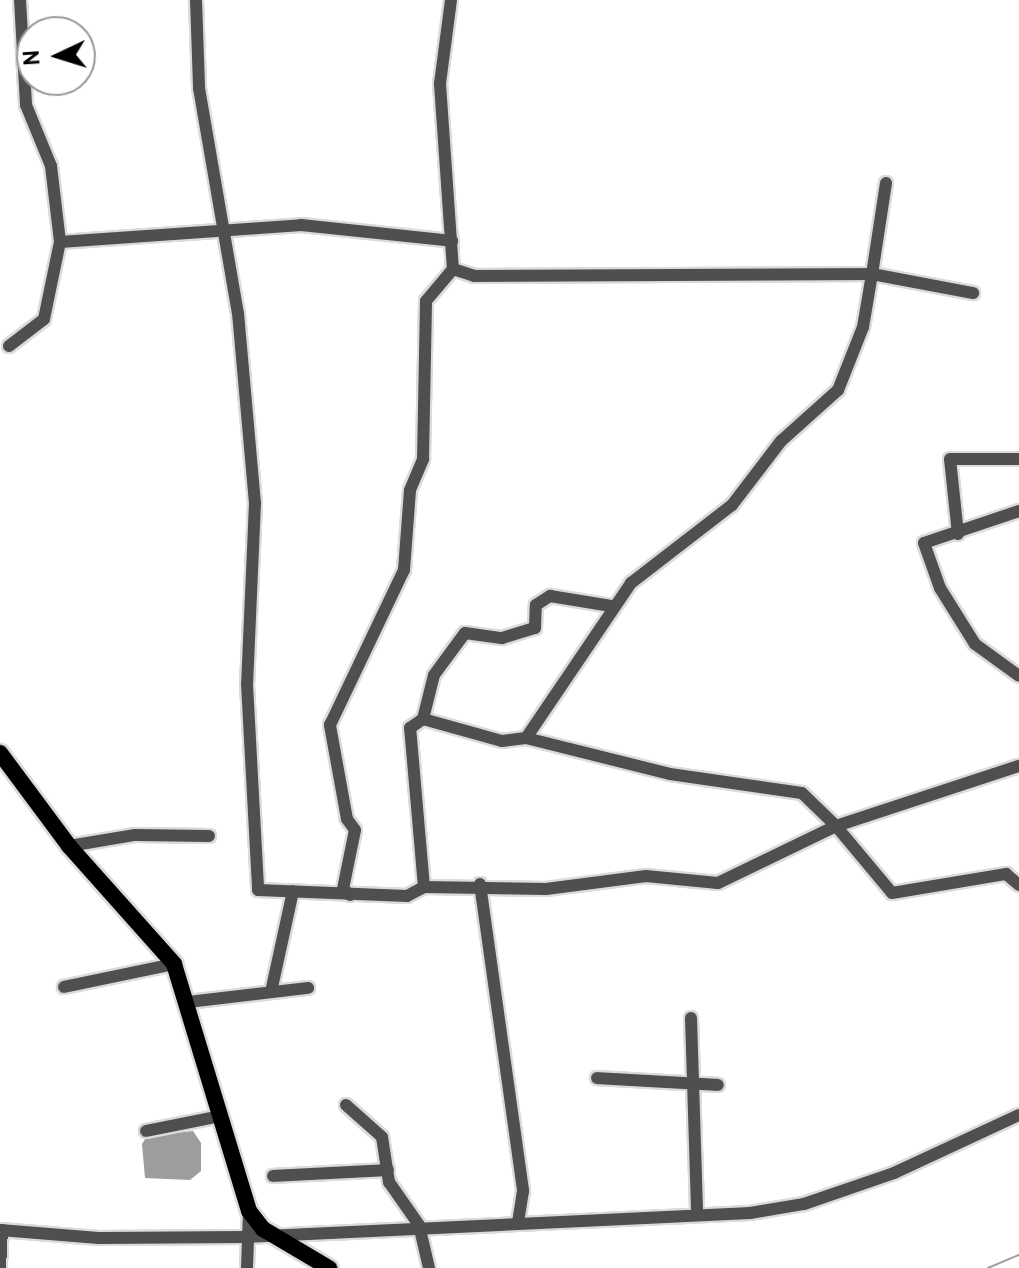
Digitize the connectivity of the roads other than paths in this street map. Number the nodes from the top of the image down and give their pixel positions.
1 (20, 0) edge
2 (196, 0) edge
3 (451, 0) edge
4 (886, 183) dead end
5 (226, 226) junction
6 (452, 241) junction
7 (60, 242) junction
8 (453, 269) junction
9 (872, 274) junction
10 (973, 293) dead end
11 (9, 346) dead end
12 (1019, 459) edge
13 (1019, 511) edge
14 (958, 534) junction
15 (611, 606) junction
16 (1019, 676) edge
17 (423, 719) junction
18 (526, 738) junction
19 (0, 753) edge
20 (1019, 766) edge
21 (836, 826) junction
22 (209, 836) dead end
23 (69, 846) junction
24 (480, 884) junction
25 (1019, 885) edge
26 (424, 887) junction
27 (293, 891) junction
28 (350, 895) junction
29 (174, 964) junction
30 (64, 987) dead end
31 (308, 988) dead end
32 (271, 992) junction
33 (188, 1002) junction
34 (691, 1018) dead end
35 (597, 1078) dead end
36 (691, 1085) junction
37 (718, 1085) dead end
38 (346, 1105) dead end
39 (1019, 1115) edge
40 (221, 1116) junction
41 (146, 1131) dead end
42 (388, 1170) junction
43 (273, 1176) dead end
44 (249, 1211) junction
45 (697, 1214) junction
46 (518, 1222) junction
47 (419, 1225) junction
48 (1, 1230) edge
49 (274, 1236) junction
50 (245, 1237) junction
51 (0, 1268) edge
52 (247, 1268) edge
53 (329, 1268) edge
54 (429, 1268) edge

1 - 7 street
2 - 5 street
3 - 6 street
4 - 9 street
5 - 6 street
5 - 7 street
5 - 27 street
6 - 8 street
7 - 11 street
8 - 9 street
8 - 28 street
9 - 10 street
9 - 15 street
12 - 14 street
13 - 14 street
14 - 16 street
15 - 17 street
15 - 18 street
17 - 18 street
17 - 26 street
18 - 21 street
19 - 23 main road
20 - 21 street
21 - 24 street
21 - 25 street
22 - 23 street
23 - 29 main road
24 - 26 street
24 - 46 street
26 - 28 street
27 - 28 street
27 - 32 street
29 - 30 street
29 - 33 main road
31 - 32 street
32 - 33 street
33 - 40 main road
34 - 36 street
35 - 36 street
36 - 37 street
36 - 45 street
38 - 42 street
39 - 45 street
40 - 41 street
40 - 44 main road
42 - 43 street
42 - 47 street
44 - 49 main road
44 - 50 street
45 - 46 street
46 - 47 street
47 - 49 street
47 - 54 street
48 - 50 street
48 - 51 street
49 - 50 street
49 - 53 main road
50 - 52 street

